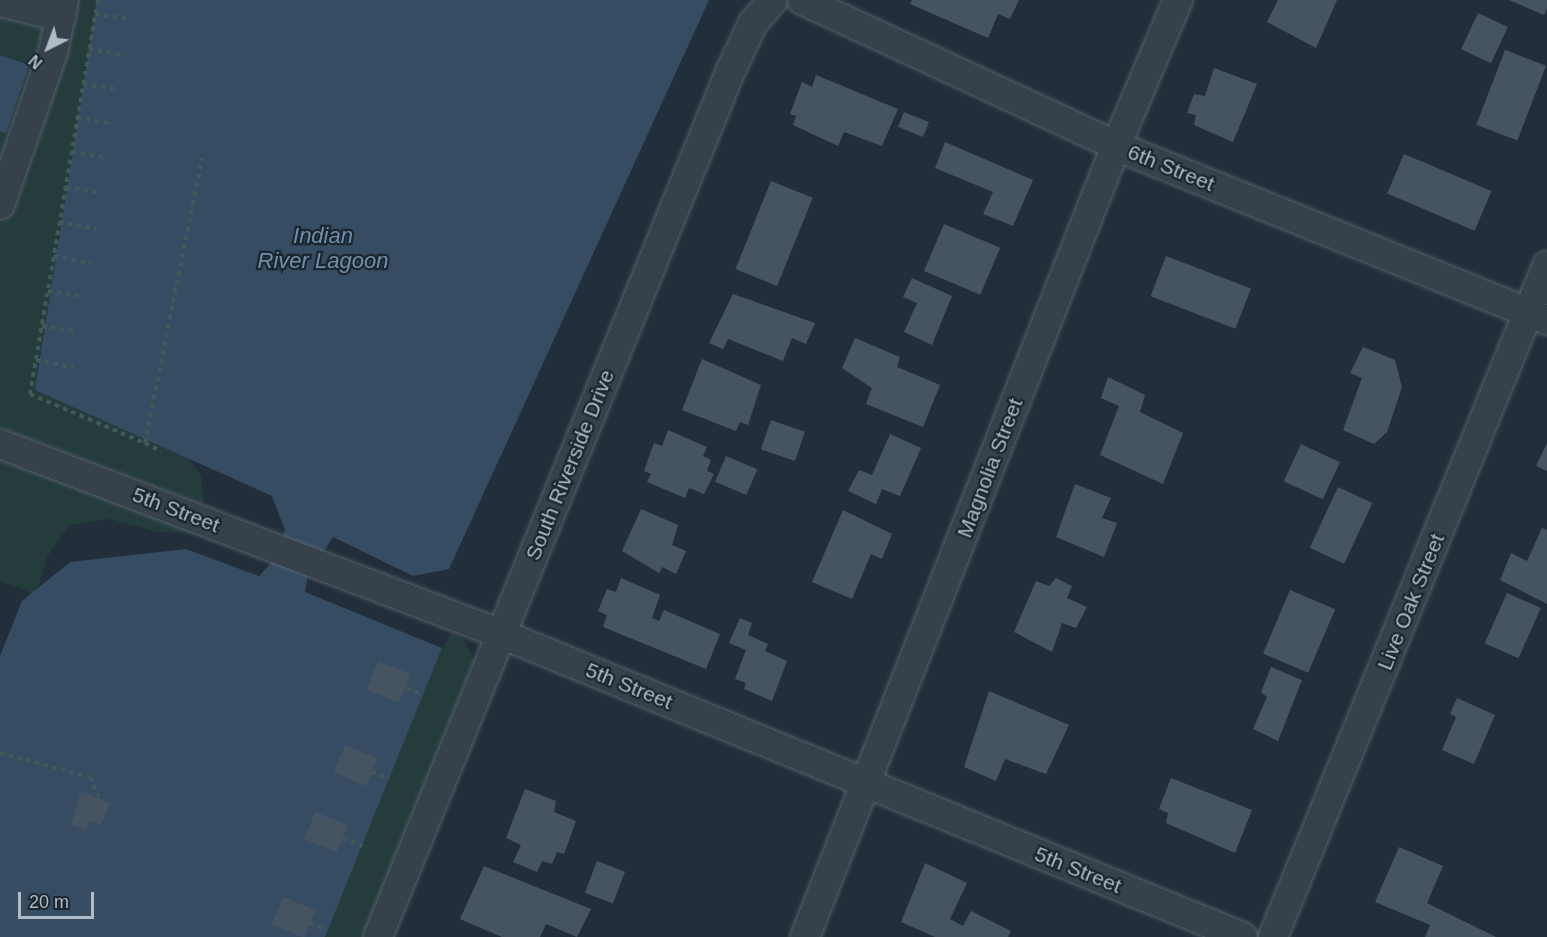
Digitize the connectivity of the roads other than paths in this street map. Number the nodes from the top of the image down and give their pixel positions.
1 (773, 0) edge
2 (802, 0) edge
3 (1178, 0) edge
4 (0, 2) edge
5 (62, 9) edge
6 (1116, 146) junction
7 (0, 205) edge
8 (1547, 266) edge
9 (1538, 316) edge
10 (4, 445) edge
11 (501, 634) junction
12 (866, 783) junction
13 (378, 937) edge
14 (805, 937) edge
15 (1244, 937) edge
16 (1273, 937) edge

1 - 11 street, South Riverside Drive
2 - 6 street, 6th Street
3 - 6 street, Magnolia Street
4 - 5 street
5 - 7 street
6 - 9 street, 6th Street
6 - 12 street, Magnolia Street
8 - 9 street, Live Oak Street
9 - 16 street, Live Oak Street
10 - 11 street, 5th Street
11 - 12 street, 5th Street
11 - 13 street, South Riverside Drive
12 - 14 street, Magnolia Street
12 - 15 street, 5th Street

